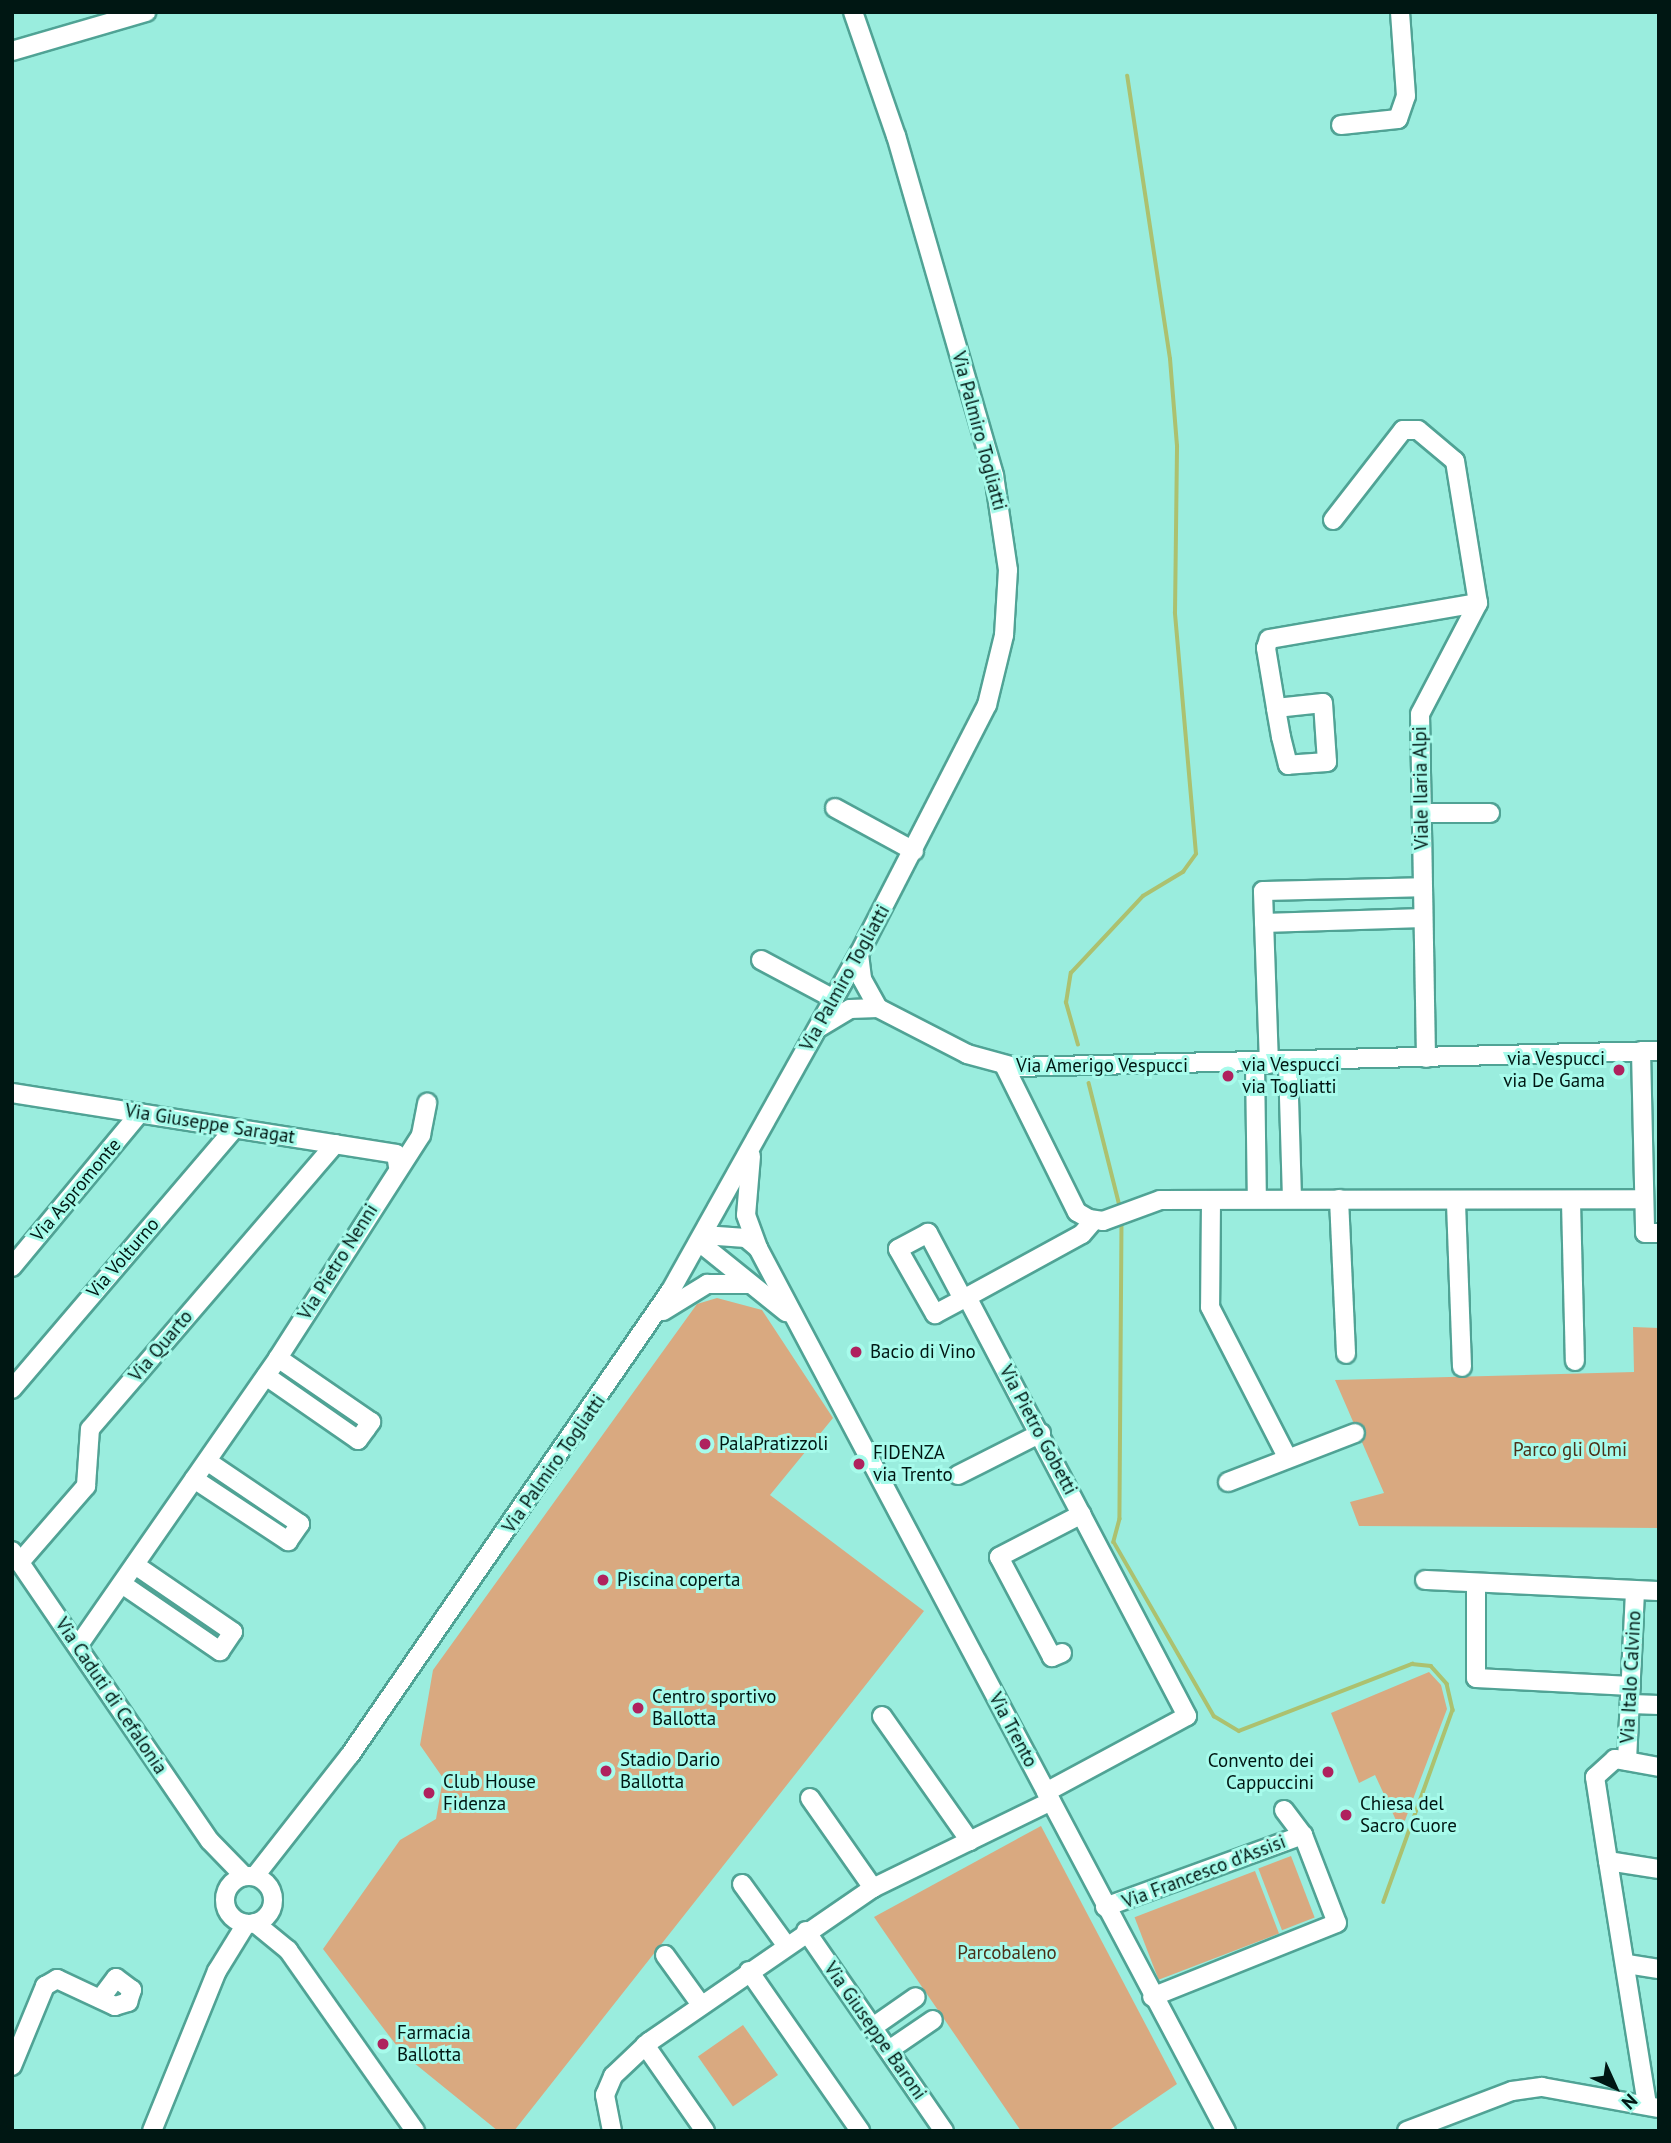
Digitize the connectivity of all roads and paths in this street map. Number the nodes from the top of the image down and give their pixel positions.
1 (146, 12) edge
2 (853, 12) edge
3 (1400, 12) edge
4 (12, 51) edge
5 (1341, 125) dead end
6 (1333, 520) dead end
7 (1478, 603) junction
8 (1276, 708) dead end
9 (835, 808) dead end
10 (1422, 813) junction
11 (1490, 813) dead end
12 (914, 851) junction
13 (1422, 887) junction
14 (1423, 918) junction
15 (1264, 923) junction
16 (859, 954) junction
17 (761, 960) dead end
18 (837, 993) junction
19 (869, 1003) junction
20 (817, 1030) junction
21 (1650, 1051) edge
22 (1426, 1058) junction
23 (1262, 1064) junction
24 (1288, 1064) junction
25 (1003, 1065) junction
26 (12, 1093) edge
27 (427, 1103) dead end
28 (140, 1113) junction
29 (234, 1128) junction
30 (756, 1136) junction
31 (1289, 1141) junction
32 (1256, 1143) junction
33 (335, 1144) junction
34 (398, 1166) junction
35 (1257, 1199) junction
36 (1292, 1199) junction
37 (1339, 1199) junction
38 (1643, 1199) junction
39 (1211, 1201) junction
40 (1571, 1202) junction
41 (1456, 1203) junction
42 (1094, 1220) junction
43 (1659, 1233) edge
44 (701, 1238) junction
45 (758, 1248) junction
46 (12, 1267) edge
47 (752, 1284) junction
48 (646, 1328) junction
49 (800, 1328) junction
50 (1346, 1354) dead end
51 (278, 1358) junction
52 (1575, 1361) dead end
53 (1462, 1367) dead end
54 (266, 1376) junction
55 (12, 1389) edge
56 (1041, 1433) junction
57 (1355, 1433) dead end
58 (1286, 1455) junction
59 (206, 1461) junction
60 (958, 1475) dead end
61 (194, 1479) junction
62 (1228, 1482) dead end
63 (1082, 1514) junction
64 (16, 1556) edge
65 (135, 1564) junction
66 (1425, 1580) dead end
67 (1476, 1583) junction
68 (122, 1584) junction
69 (1659, 1591) edge
70 (1635, 1592) junction
71 (78, 1646) junction
72 (1062, 1653) dead end
73 (1631, 1686) junction
74 (1630, 1704) junction
75 (1659, 1705) edge
76 (881, 1716) dead end
77 (1627, 1761) junction
78 (1659, 1767) edge
79 (1049, 1797) junction
80 (810, 1798) dead end
81 (1284, 1810) dead end
82 (1303, 1835) junction
83 (290, 1839) junction
84 (210, 1841) junction
85 (970, 1841) junction
86 (1608, 1861) junction
87 (1659, 1869) edge
88 (250, 1876) junction
89 (742, 1884) dead end
90 (873, 1888) junction
91 (227, 1896) junction
92 (273, 1900) junction
93 (1105, 1907) junction
94 (250, 1924) junction
95 (806, 1931) junction
96 (786, 1945) junction
97 (288, 1950) junction
98 (665, 1955) dead end
99 (1627, 1964) junction
100 (1659, 1969) edge
101 (217, 1970) junction
102 (749, 1971) junction
103 (916, 1997) dead end
104 (1153, 1997) junction
105 (100, 1999) dead end
106 (701, 2005) junction
107 (933, 2020) dead end
108 (873, 2027) junction
109 (645, 2045) junction
110 (889, 2050) junction
111 (12, 2066) edge
112 (1653, 2106) edge
113 (152, 2131) edge
114 (415, 2131) edge
115 (612, 2131) edge
116 (705, 2131) edge
117 (860, 2131) edge
118 (944, 2131) edge
119 (1226, 2131) edge
120 (1407, 2131) edge

1 - 4 street
2 - 12 street, Via Palmiro Togliatti
3 - 5 street
6 - 7 street
7 - 8 street
7 - 10 street, Viale Ilaria Alpi
9 - 12 street
10 - 11 street
10 - 13 street, Viale Ilaria Alpi
12 - 16 street, Via Palmiro Togliatti
13 - 14 street, Viale Ilaria Alpi
13 - 15 street
14 - 15 street
14 - 22 street, Viale Ilaria Alpi
15 - 23 street
16 - 18 street, Via Palmiro Togliatti
16 - 19 street
17 - 18 street, Via Amerigo Vespucci
18 - 19 street, Via Amerigo Vespucci
18 - 20 street, Via Palmiro Togliatti
19 - 20 street
19 - 25 street, Via Amerigo Vespucci
20 - 30 street, Via Palmiro Togliatti
21 - 22 street, Via Amerigo Vespucci
21 - 38 street, Via Amerigo Vespucci
22 - 24 street, Via Amerigo Vespucci
23 - 24 street, Via Amerigo Vespucci
23 - 25 street, Via Amerigo Vespucci
23 - 32 street
24 - 31 street
25 - 42 street
26 - 28 street, Via Giuseppe Saragat
27 - 34 street, Via Pietro Nenni
28 - 29 street, Via Giuseppe Saragat
28 - 46 street, Via Aspromonte
29 - 33 street, Via Giuseppe Saragat
29 - 55 street, Via Volturno
30 - 44 street, Via Palmiro Togliatti
30 - 45 street, Via Trento
31 - 32 street
31 - 36 street
32 - 35 street
33 - 34 street, Via Giuseppe Saragat
33 - 64 street, Via Quarto
34 - 51 street, Via Pietro Nenni
35 - 36 street
35 - 39 street
36 - 37 street
37 - 41 street
37 - 50 street
38 - 40 street
38 - 43 street, Via Amerigo Vespucci
39 - 42 street
39 - 58 street
40 - 41 street
40 - 52 street
41 - 53 street
42 - 56 street, Via Pietro Gobetti
44 - 45 street
44 - 47 street, Via Trento
44 - 48 street, Via Palmiro Togliatti
45 - 49 street, Via Trento
47 - 48 street
47 - 49 street, Via Trento
48 - 83 street, Via Palmiro Togliatti
49 - 79 street, Via Trento
51 - 54 street, Via Pietro Nenni
51 - 54 street
54 - 59 street, Via Pietro Nenni
56 - 60 street
56 - 63 street, Via Pietro Gobetti
57 - 58 street
58 - 62 street
59 - 61 street, Via Pietro Nenni
59 - 61 street
61 - 65 street, Via Pietro Nenni
63 - 72 street
63 - 79 street, Via Pietro Gobetti
64 - 71 street, Via Caduti di Cefalonia
65 - 68 street, Via Pietro Nenni
65 - 68 street
66 - 67 street
67 - 70 street
67 - 73 street
68 - 71 street, Via Pietro Nenni
69 - 70 street
70 - 73 street, Via Italo Calvino
71 - 84 street, Via Caduti di Cefalonia
73 - 74 street, Via Italo Calvino
74 - 75 street
74 - 77 street, Via Italo Calvino
76 - 85 street
77 - 78 street
77 - 86 street
79 - 85 street, Via Pietro Gobetti
79 - 93 street, Via Trento
80 - 90 street
81 - 82 street
82 - 93 street, Via Francesco d'Assisi
82 - 104 street, Via Francesco d'Assisi
83 - 88 street, Via Palmiro Togliatti
83 - 92 street, Via Palmiro Togliatti
84 - 88 street, Via Caduti di Cefalonia
84 - 91 street, Via Caduti di Cefalonia
85 - 90 street, Via Pietro Gobetti
86 - 87 street
86 - 99 street
88 - 91 street, Via Palmiro Togliatti
88 - 92 street
89 - 96 street
90 - 95 street, Via Pietro Gobetti
91 - 94 street
91 - 101 street, Via Palmiro Togliatti
92 - 94 street, Via Palmiro Togliatti
92 - 97 street
93 - 104 street, Via Trento
94 - 97 street
94 - 101 street, Via Palmiro Togliatti
95 - 96 street, Via Pietro Gobetti
95 - 108 street, Via Giuseppe Baroni
96 - 102 street, Via Pietro Gobetti
97 - 114 street
98 - 106 street
99 - 100 street
99 - 112 street
101 - 113 street, Via Palmiro Togliatti
102 - 106 street, Via Pietro Gobetti
102 - 117 street
103 - 108 street
104 - 119 street, Via Trento
105 - 111 street
106 - 109 street, Via Pietro Gobetti
107 - 110 street
108 - 110 street, Via Giuseppe Baroni
109 - 115 street, Via Pietro Gobetti
109 - 116 street
110 - 118 street, Via Giuseppe Baroni
112 - 120 street

